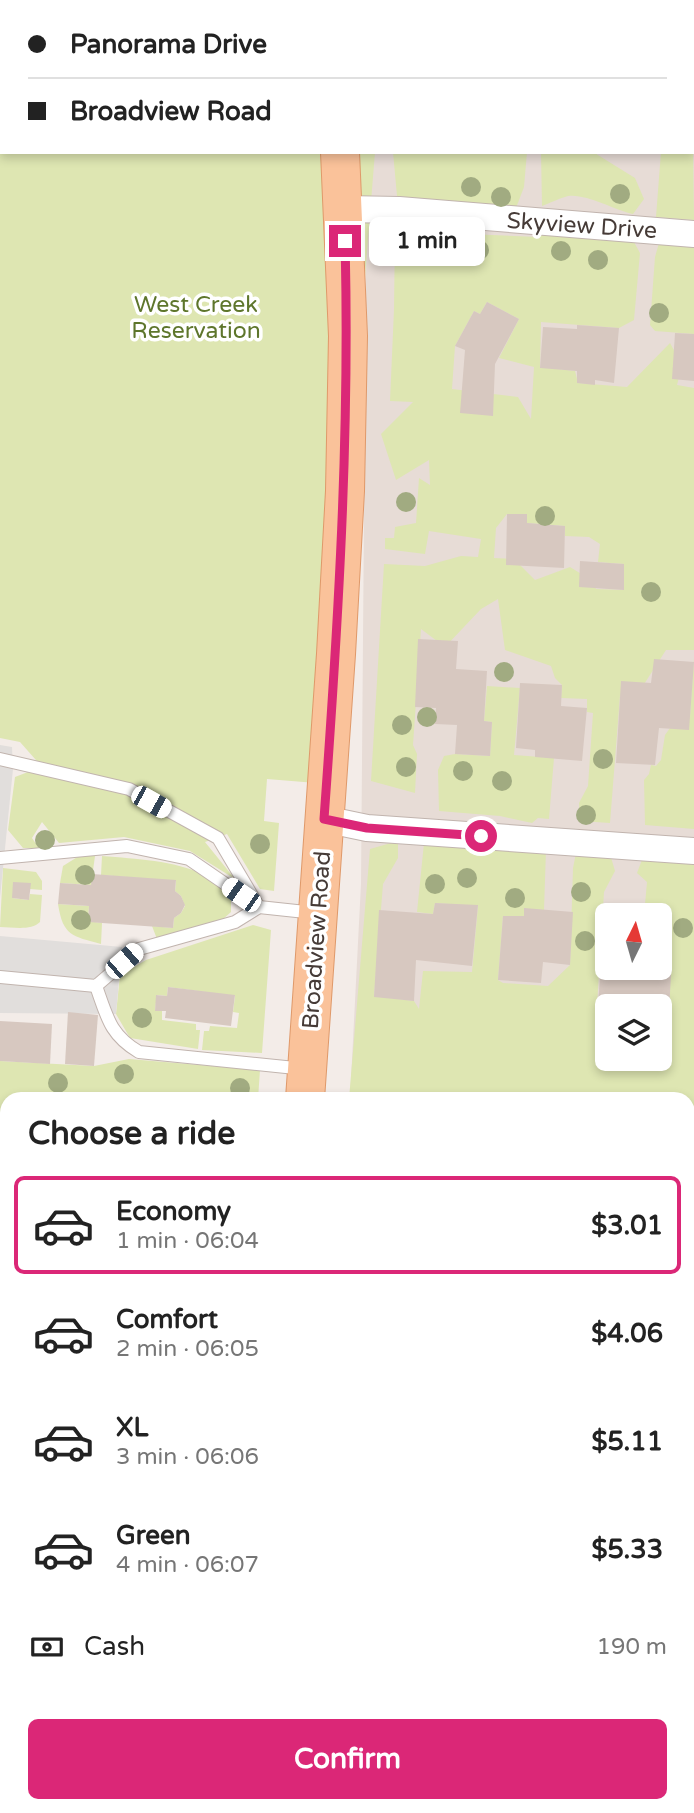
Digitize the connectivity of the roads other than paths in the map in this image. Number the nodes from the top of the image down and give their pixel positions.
1 (340, 154) edge
2 (344, 209) junction
3 (694, 234) edge
4 (0, 759) edge
5 (324, 819) junction
6 (694, 851) edge
7 (0, 858) edge
8 (259, 907) junction
9 (319, 913) junction
10 (0, 977) edge
11 (96, 986) junction
12 (306, 1084) edge

1 - 2 main road, Broadview Road
2 - 3 street, Skyview Drive
2 - 5 main road, Broadview Road
4 - 8 lane
5 - 6 street
5 - 9 main road, Broadview Road
7 - 8 lane
8 - 9 lane
8 - 11 lane
9 - 12 main road, Broadview Road
10 - 11 lane
11 - 12 lane

